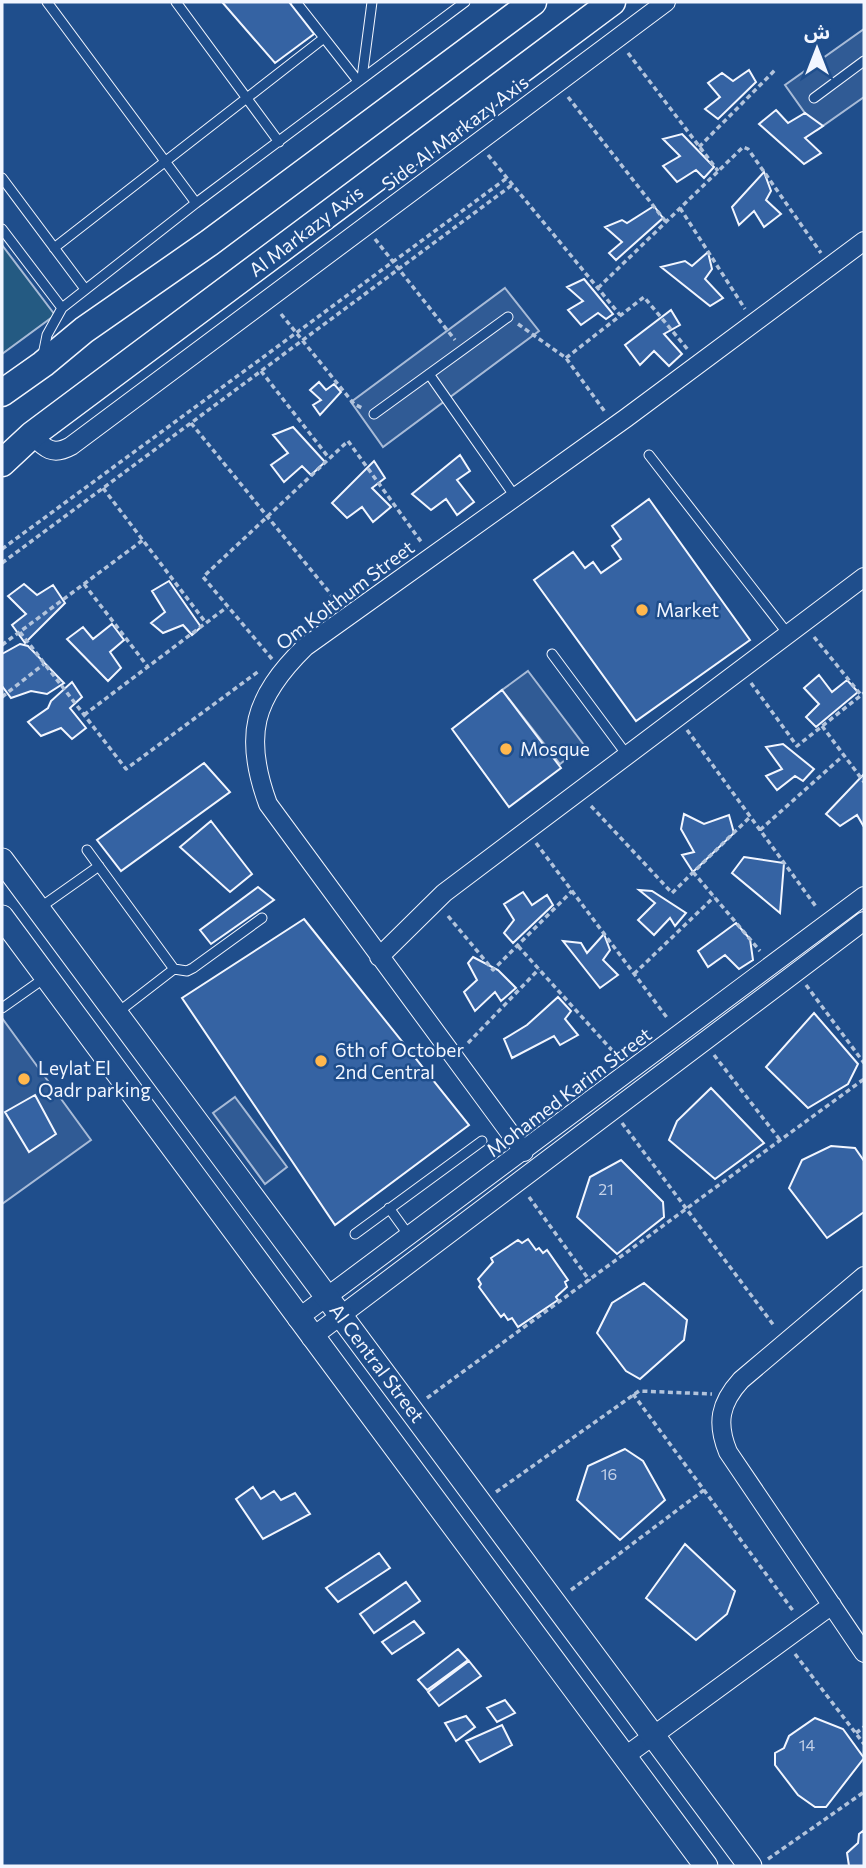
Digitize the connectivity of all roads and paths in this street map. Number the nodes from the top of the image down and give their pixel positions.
1 (47, 2) edge
2 (176, 2) edge
3 (296, 2) edge
4 (372, 2) edge
5 (465, 2) edge
6 (533, 2) edge
7 (612, 2) edge
8 (666, 2) edge
9 (324, 38) junction
10 (617, 38) junction
11 (864, 61) edge
12 (776, 69) dead end
13 (360, 80) junction
14 (557, 83) junction
15 (246, 98) junction
16 (814, 98) dead end
17 (279, 142) junction
18 (478, 142) junction
19 (699, 147) junction
20 (165, 160) junction
21 (718, 171) junction
22 (2, 178) edge
23 (507, 178) junction
24 (512, 185) junction
25 (196, 203) junction
26 (680, 208) junction
27 (666, 222) junction
28 (365, 227) junction
29 (2, 229) edge
30 (864, 241) edge
31 (54, 248) junction
32 (394, 261) junction
33 (830, 266) junction
34 (401, 268) junction
35 (598, 288) junction
36 (85, 289) junction
37 (268, 298) junction
38 (62, 308) junction
39 (620, 315) junction
40 (508, 317) joint
41 (754, 322) junction
42 (296, 333) junction
43 (302, 341) junction
44 (463, 350) junction
45 (566, 358) junction
46 (699, 363) junction
47 (43, 364) junction
48 (261, 371) junction
49 (429, 374) junction
50 (2, 393) edge
51 (374, 414) joint
52 (191, 424) junction
53 (615, 425) junction
54 (32, 435) junction
55 (649, 455) dead end
56 (329, 458) junction
57 (2, 463) edge
58 (103, 488) junction
59 (514, 495) junction
60 (267, 516) junction
61 (143, 540) junction
62 (2, 549) edge
63 (431, 556) junction
64 (2, 563) edge
65 (864, 578) edge
66 (84, 584) junction
67 (227, 607) junction
68 (348, 615) junction
69 (206, 623) junction
70 (796, 629) junction
71 (20, 632) junction
72 (2, 645) edge
73 (552, 654) dead end
74 (44, 664) junction
75 (148, 667) junction
76 (741, 670) junction
77 (863, 694) edge
78 (2, 697) edge
79 (84, 715) junction
80 (678, 718) junction
81 (822, 726) junction
82 (627, 755) junction
83 (844, 755) junction
84 (864, 782) edge
85 (578, 792) junction
86 (750, 817) junction
87 (760, 830) junction
88 (527, 831) junction
89 (88, 850) dead end
90 (2, 860) edge
91 (99, 866) junction
92 (694, 872) junction
93 (572, 891) junction
94 (864, 896) edge
95 (714, 897) junction
96 (436, 900) junction
97 (38, 909) junction
98 (2, 917) edge
99 (262, 918) dead end
100 (864, 922) edge
101 (828, 923) junction
102 (518, 946) junction
103 (379, 957) junction
104 (772, 965) junction
105 (174, 969) junction
106 (539, 969) junction
107 (797, 973) junction
108 (634, 974) junction
109 (46, 977) junction
110 (2, 1008) edge
111 (116, 1014) junction
112 (680, 1035) junction
113 (704, 1042) junction
114 (454, 1057) junction
115 (864, 1063) edge
116 (631, 1072) junction
117 (864, 1079) edge
118 (612, 1111) junction
119 (482, 1141) dead end
120 (780, 1141) junction
121 (524, 1152) junction
122 (518, 1182) junction
123 (389, 1208) junction
124 (687, 1209) junction
125 (355, 1234) dead end
126 (410, 1237) junction
127 (864, 1276) edge
128 (590, 1281) junction
129 (335, 1306) junction
130 (297, 1319) junction
131 (311, 1338) junction
132 (787, 1342) junction
133 (633, 1394) junction
134 (728, 1394) junction
135 (411, 1409) junction
136 (704, 1490) junction
137 (481, 1503) junction
138 (554, 1602) junction
139 (832, 1605) junction
140 (804, 1626) junction
141 (785, 1640) junction
142 (864, 1653) edge
143 (864, 1727) edge
144 (856, 1733) junction
145 (653, 1736) junction
146 (864, 1744) edge
147 (624, 1757) junction
148 (864, 1792) edge
149 (706, 1866) edge
150 (750, 1866) edge
151 (757, 1866) edge

1 - 20 lane
2 - 15 lane
3 - 9 lane
4 - 13 lane
5 - 13 lane
6 - 47 main road
7 - 54 main road, Al Markazy Axis
8 - 10 street, Side Al Markazy Axis
9 - 13 lane
9 - 15 lane
10 - 14 street, Side Al Markazy Axis
10 - 19 path
11 - 16 lane
12 - 19 path
13 - 17 lane
14 - 18 street, Side Al Markazy Axis
14 - 27 path
15 - 17 lane
15 - 20 lane
17 - 25 lane
18 - 23 path
18 - 28 street, Side Al Markazy Axis
19 - 21 path
20 - 25 lane
20 - 31 lane
21 - 26 path
21 - 33 path
22 - 31 lane
23 - 24 path
23 - 32 path
24 - 34 path
24 - 35 path
25 - 36 lane
26 - 27 path
26 - 41 path
27 - 35 path
28 - 32 path
28 - 37 street, Side Al Markazy Axis
29 - 38 lane
30 - 33 street, Om Kolthum Street
31 - 36 lane
32 - 34 path
32 - 42 path
33 - 41 street, Om Kolthum Street
34 - 43 path
34 - 44 path
35 - 39 path
36 - 38 lane
37 - 42 path
37 - 54 street, Side Al Markazy Axis
38 - 47 lane
39 - 45 path
39 - 46 path
40 - 44 lane
40 - 45 path
41 - 46 street, Om Kolthum Street
42 - 43 path
42 - 62 path
43 - 48 path
43 - 51 path
44 - 49 lane
45 - 53 path
46 - 53 street, Om Kolthum Street
47 - 50 main road
48 - 52 path
48 - 56 path
49 - 51 lane
49 - 59 lane
52 - 58 path
52 - 60 path
53 - 59 street, Om Kolthum Street
54 - 57 main road, Al Markazy Axis
55 - 70 lane
56 - 60 path
56 - 63 path
58 - 61 path
58 - 64 path
59 - 63 street, Om Kolthum Street
60 - 67 path
60 - 68 path
61 - 66 path
61 - 69 path
63 - 68 street, Om Kolthum Street
65 - 70 street
66 - 71 path
66 - 75 path
67 - 69 path
67 - 79 path
68 - 103 street, Om Kolthum Street
69 - 75 path
70 - 76 street
70 - 77 path
71 - 72 path
71 - 74 path
73 - 82 lane
74 - 78 path
74 - 79 path
75 - 79 path
76 - 80 street
76 - 81 path
77 - 81 path
80 - 82 street
80 - 86 path
81 - 83 path
82 - 85 street
83 - 84 path
83 - 87 path
85 - 88 street
85 - 92 path
86 - 87 path
86 - 92 path
87 - 101 path
88 - 93 path
88 - 96 street
89 - 91 lane
90 - 97 street, Al Central Street
91 - 97 lane
91 - 105 lane
92 - 95 path
93 - 102 path
93 - 108 path
94 - 101 street, Mohamed Karim Street
95 - 104 path
95 - 108 path
96 - 102 path
96 - 103 street
97 - 111 street, Al Central Street
98 - 109 street, Al Central Street
99 - 105 lane
100 - 107 street, Mohamed Karim Street
101 - 104 street, Mohamed Karim Street
102 - 106 path
103 - 114 street, Om Kolthum Street
104 - 112 street, Mohamed Karim Street
105 - 111 lane
106 - 114 path
106 - 116 path
107 - 113 street, Mohamed Karim Street
107 - 115 path
108 - 112 path
109 - 110 lane
109 - 130 street, Al Central Street
111 - 129 street, Al Central Street
112 - 116 street, Mohamed Karim Street
113 - 118 street, Mohamed Karim Street
113 - 120 path
114 - 121 street, Om Kolthum Street
116 - 121 street, Mohamed Karim Street
117 - 120 path
118 - 122 street, Mohamed Karim Street
118 - 124 path
119 - 123 lane
120 - 124 path
121 - 126 street, Mohamed Karim Street
122 - 128 path
122 - 129 street, Mohamed Karim Street
123 - 125 lane
123 - 126 lane
124 - 128 path
124 - 132 path
126 - 129 street, Mohamed Karim Street
127 - 132 street
128 - 135 path
129 - 130 street, Mohamed Karim Street
129 - 131 street, Mohamed Karim Street
129 - 135 street, Al Central Street
130 - 131 street, Al Central Street
131 - 147 street, Al Central Street
132 - 134 street
133 - 134 path
133 - 136 path
133 - 137 path
134 - 139 street
135 - 137 street, Al Central Street
136 - 138 path
136 - 140 path
137 - 138 street, Al Central Street
138 - 145 street, Al Central Street
139 - 140 street
139 - 142 street
140 - 141 street
141 - 144 path
141 - 145 street
143 - 144 path
144 - 146 path
145 - 147 street
145 - 150 street, Al Central Street
147 - 149 street, Al Central Street
148 - 151 path

